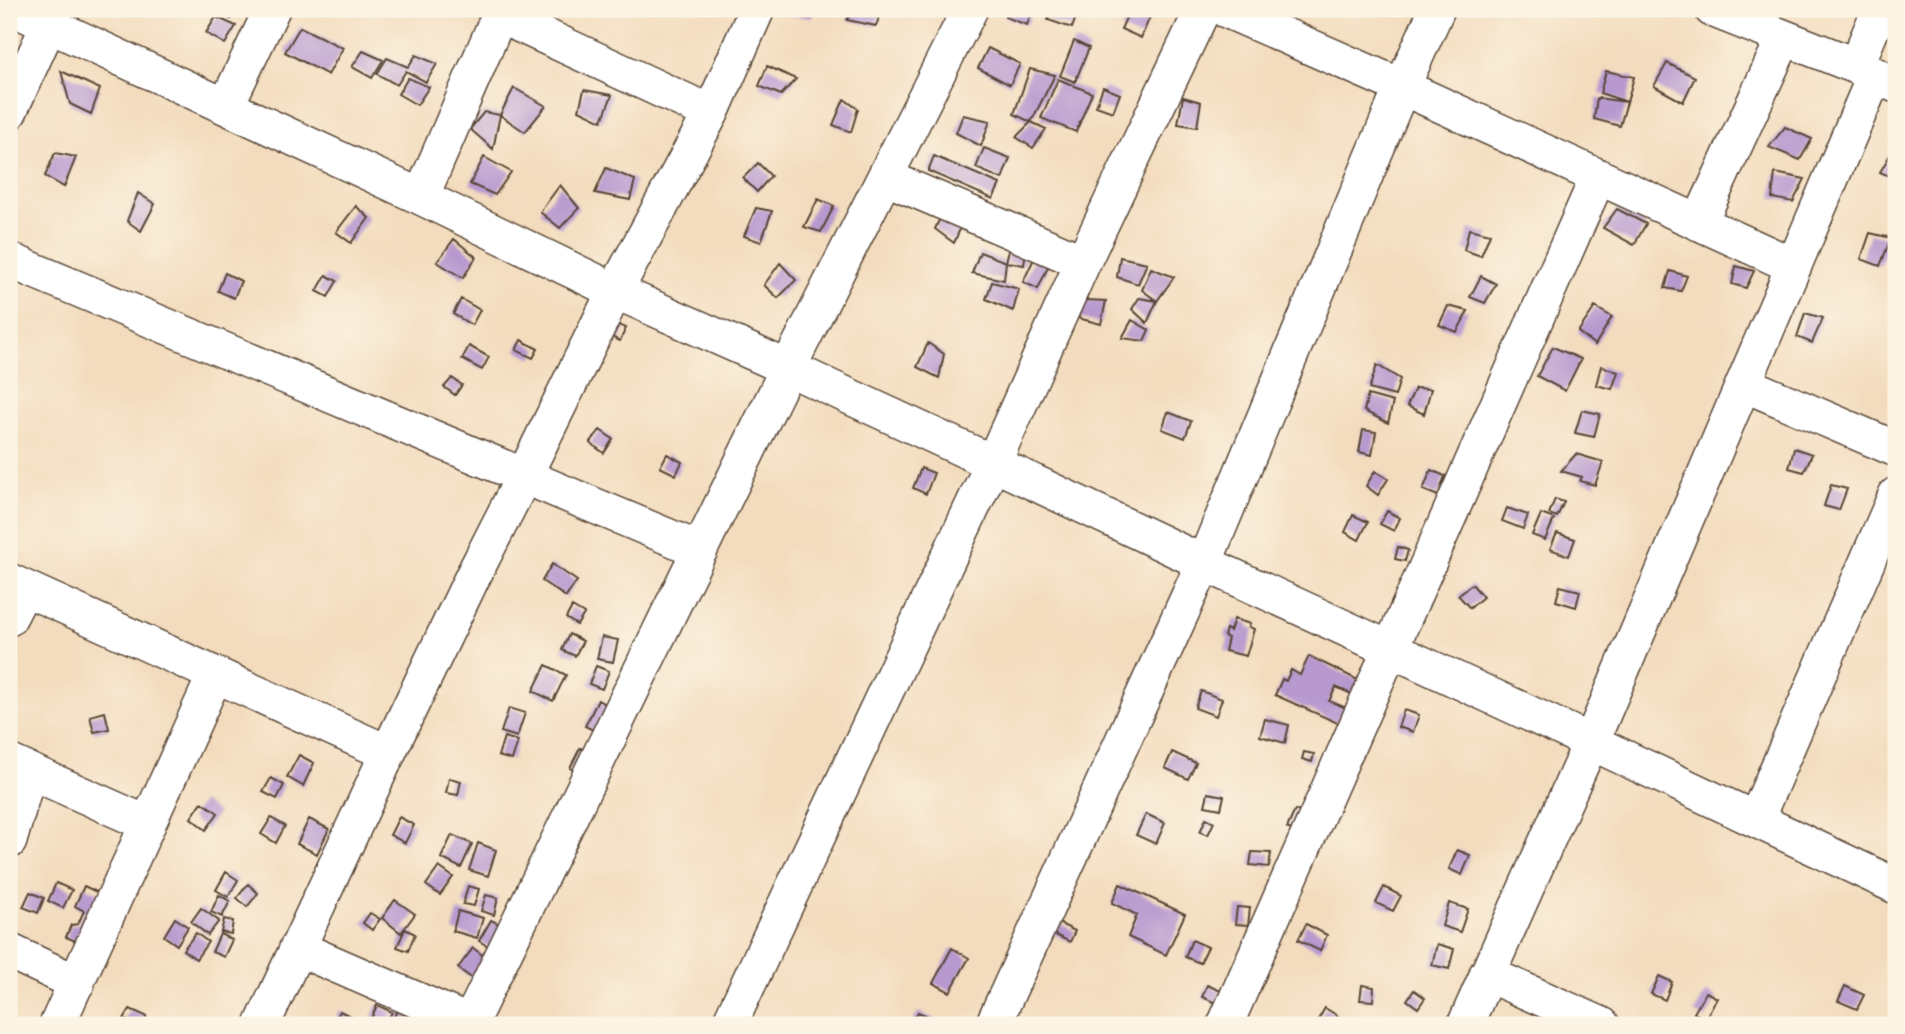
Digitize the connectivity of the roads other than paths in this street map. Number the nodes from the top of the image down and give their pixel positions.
1 (15, 9) edge
2 (272, 9) edge
3 (757, 9) edge
4 (970, 9) edge
5 (1203, 9) edge
6 (1224, 9) edge
7 (1437, 9) edge
8 (1712, 9) edge
9 (1880, 9) edge
10 (501, 12) edge
11 (52, 16) edge
12 (1784, 38) junction
13 (1876, 75) edge
14 (1402, 87) junction
15 (226, 106) junction
16 (9, 112) edge
17 (711, 113) junction
18 (885, 177) junction
19 (1598, 177) junction
20 (421, 197) junction
21 (1699, 223) junction
22 (9, 260) edge
23 (1083, 262) junction
24 (1794, 266) junction
25 (615, 291) junction
26 (788, 368) junction
27 (1744, 384) junction
28 (1896, 449) edge
29 (993, 463) junction
30 (524, 476) junction
31 (1896, 495) edge
32 (699, 550) junction
33 (1203, 564) junction
34 (14, 596) edge
35 (1390, 649) junction
36 (215, 675) junction
37 (1591, 742) junction
38 (388, 753) junction
39 (19, 766) edge
40 (1756, 819) junction
41 (148, 824) junction
42 (9, 841) edge
43 (1896, 886) edge
44 (297, 948) junction
45 (9, 951) edge
46 (1488, 974) junction
47 (76, 983) junction
48 (469, 1024) edge
49 (57, 1025) edge
50 (262, 1025) edge
51 (729, 1025) edge
52 (993, 1025) edge
53 (1225, 1025) edge
54 (1465, 1025) edge
55 (1602, 1025) edge

1 - 11 street
2 - 15 street
3 - 17 street
4 - 18 street
5 - 23 street
6 - 14 street
7 - 14 street
8 - 12 street
9 - 13 street
10 - 17 street
10 - 20 street
11 - 15 street
11 - 16 street
12 - 13 street
12 - 21 street
13 - 24 street
14 - 19 street
14 - 33 street
15 - 20 street
17 - 25 street
18 - 23 street
18 - 26 street
19 - 21 street
19 - 35 street
20 - 25 street
21 - 24 street
22 - 30 street
23 - 29 street
24 - 27 street
25 - 26 street
25 - 30 street
26 - 29 street
26 - 32 street
27 - 28 street
27 - 37 street
29 - 33 street
29 - 51 street
30 - 32 street
30 - 38 street
31 - 40 street
32 - 48 street
33 - 35 street
33 - 52 street
34 - 36 street
35 - 37 street
35 - 53 street
36 - 38 street
36 - 41 street
37 - 40 street
37 - 46 street
38 - 44 street
39 - 41 street
39 - 42 street
40 - 43 street
41 - 47 street
44 - 48 street
44 - 50 street
45 - 47 street
46 - 54 street
46 - 55 street
47 - 49 street

